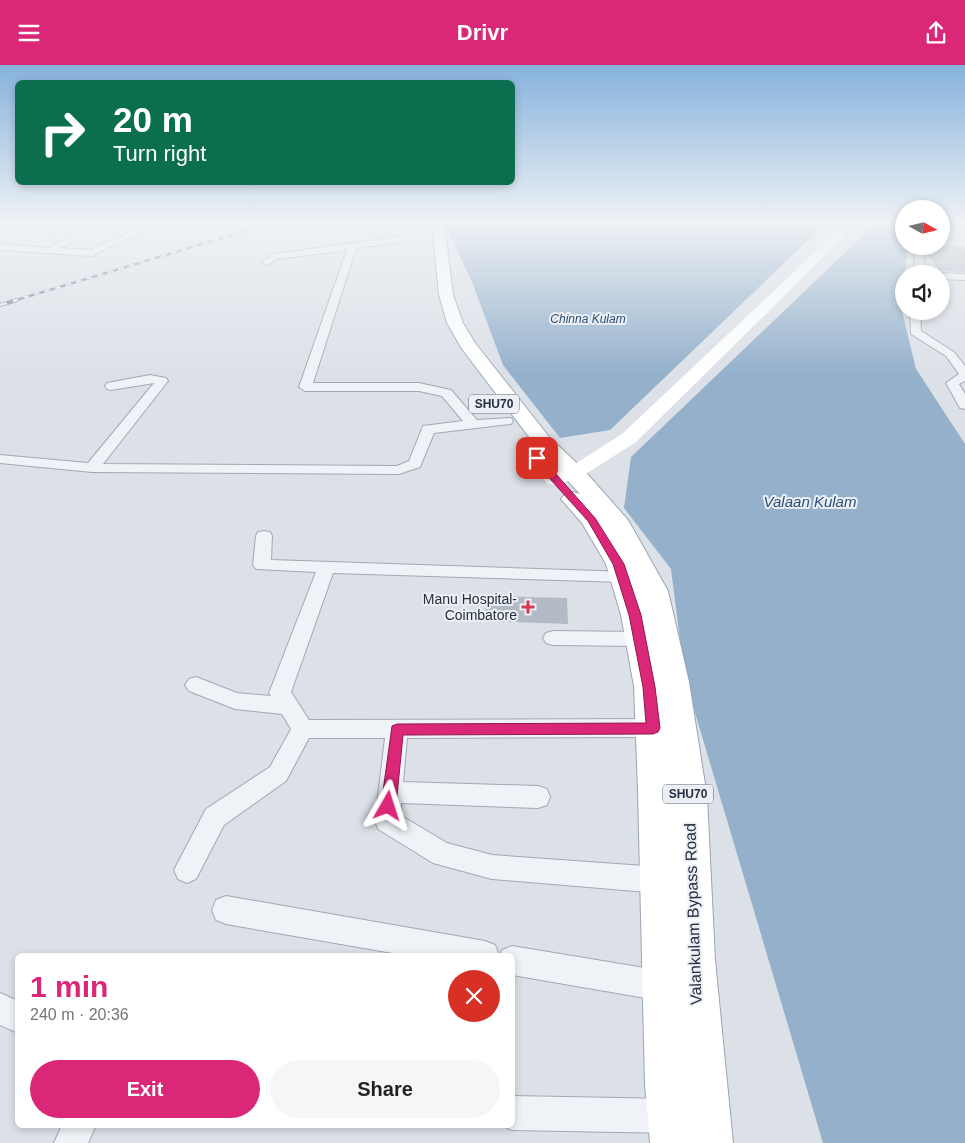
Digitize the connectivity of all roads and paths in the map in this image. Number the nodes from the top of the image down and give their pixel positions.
1 (343, 273) edge
2 (431, 273) edge
3 (444, 273) edge
4 (801, 273) edge
5 (950, 276) edge
6 (965, 277) edge
7 (916, 320) edge
8 (448, 323) junction
9 (965, 375) edge
10 (965, 382) edge
11 (952, 383) junction
12 (111, 387) dead end
13 (965, 405) edge
14 (506, 421) junction
15 (473, 424) junction
16 (0, 459) edge
17 (92, 468) junction
18 (564, 476) junction
19 (264, 536) dead end
20 (326, 569) junction
21 (622, 576) junction
22 (552, 637) dead end
23 (640, 639) junction
24 (196, 685) dead end
25 (289, 706) junction
26 (653, 728) junction
27 (303, 729) junction
28 (397, 730) junction
29 (390, 792) junction
30 (538, 797) dead end
31 (187, 870) dead end
32 (659, 880) junction
33 (226, 910) dead end
34 (473, 953) edge
35 (515, 961) edge
36 (663, 986) junction
37 (0, 1007) edge
38 (15, 1016) edge
39 (515, 1113) edge
40 (78, 1128) edge
41 (674, 1129) edge
42 (71, 1143) edge
43 (708, 1143) edge

1 - 15 street
2 - 8 main road, SHU70
3 - 8 main road, SHU70
4 - 18 street
5 - 6 street
7 - 9 street
8 - 14 main road, SHU70
8 - 18 main road, SHU70
9 - 11 street
10 - 11 street
11 - 13 street
12 - 17 street
14 - 15 street
14 - 18 main road, SHU70
15 - 17 street
16 - 17 street
18 - 21 main road, SHU70
18 - 43 main road, Valankulam Bypass Road / SHU70
19 - 20 street
20 - 21 street
20 - 25 street
21 - 23 main road, SHU70
22 - 23 street
23 - 26 main road, SHU70
24 - 25 street
25 - 27 street
26 - 28 street
26 - 32 main road, SHU70
27 - 28 street
27 - 31 street
28 - 29 street
29 - 30 street
29 - 32 street
32 - 36 main road, SHU70
33 - 34 street
35 - 36 street
36 - 41 main road, SHU70
37 - 38 street
39 - 41 street
40 - 42 street

